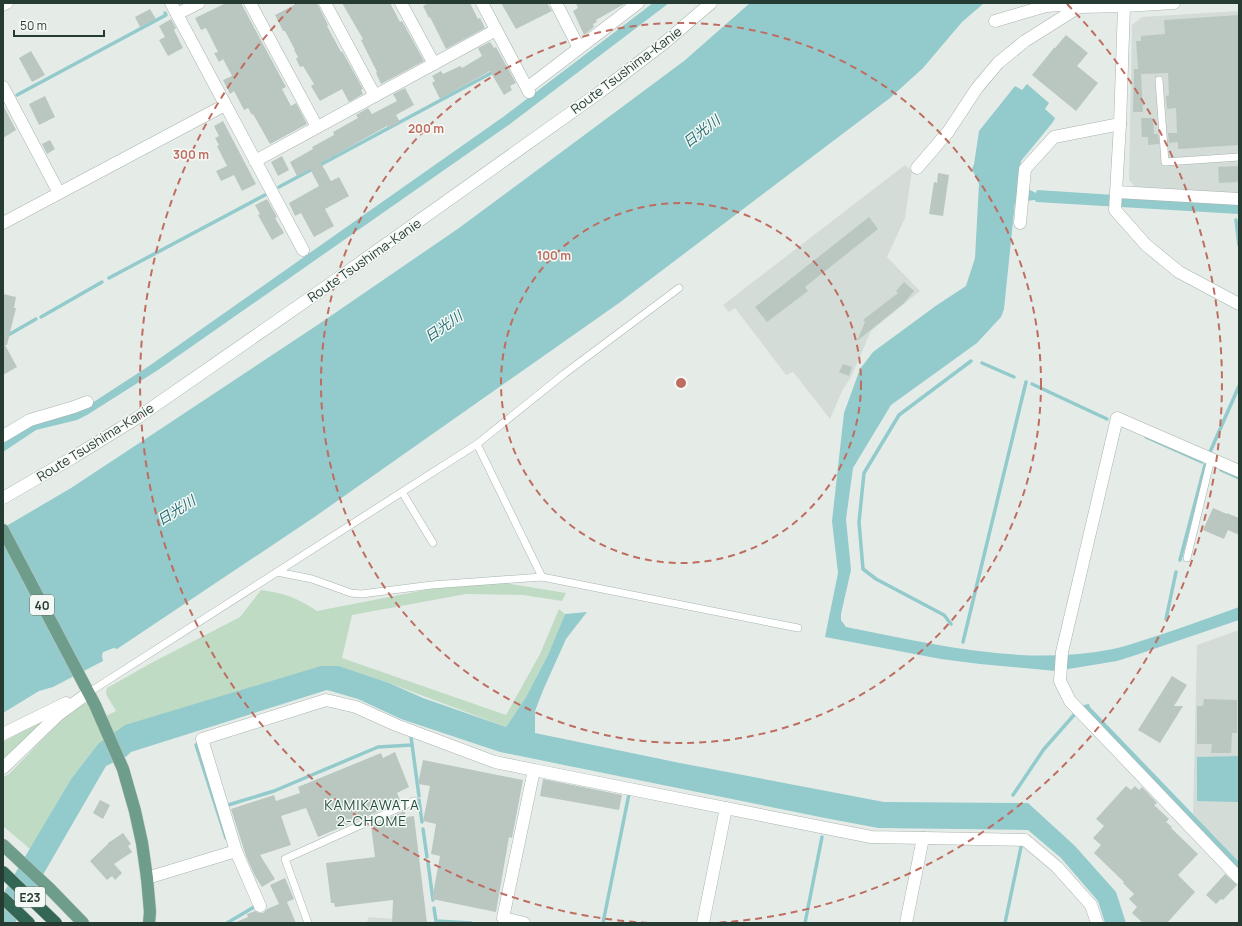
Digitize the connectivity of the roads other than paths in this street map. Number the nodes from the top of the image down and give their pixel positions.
1 (7, 3) edge
2 (171, 3) edge
3 (199, 3) edge
4 (250, 3) edge
5 (325, 3) edge
6 (402, 3) edge
7 (482, 3) edge
8 (556, 3) edge
9 (711, 3) edge
10 (1174, 3) edge
11 (3, 5) edge
12 (632, 5) edge
13 (1124, 6) junction
14 (1079, 7) junction
15 (177, 14) junction
16 (995, 20) dead end
17 (496, 30) junction
18 (579, 48) junction
19 (434, 64) junction
20 (1159, 80) dead end
21 (4, 93) edge
22 (375, 96) junction
23 (225, 106) junction
24 (1120, 124) junction
25 (317, 127) junction
26 (1239, 157) edge
27 (255, 160) junction
28 (917, 168) dead end
29 (59, 193) junction
30 (1116, 193) junction
31 (1239, 199) edge
32 (3, 223) edge
33 (1020, 223) dead end
34 (303, 250) dead end
35 (679, 288) dead end
36 (1239, 304) edge
37 (87, 402) dead end
38 (3, 436) edge
39 (477, 444) junction
40 (1211, 459) junction
41 (1239, 471) edge
42 (402, 492) junction
43 (3, 498) edge
44 (3, 530) edge
45 (433, 543) dead end
46 (1187, 558) dead end
47 (277, 572) junction
48 (542, 577) junction
49 (798, 628) dead end
50 (88, 693) junction
51 (3, 734) edge
52 (3, 768) edge
53 (534, 770) junction
54 (414, 801) dead end
55 (726, 808) junction
56 (923, 838) junction
57 (3, 845) edge
58 (236, 852) junction
59 (3, 872) edge
60 (147, 878) junction
61 (1239, 878) edge
62 (3, 898) edge
63 (260, 906) dead end
64 (29, 923) edge
65 (56, 923) edge
66 (84, 923) edge
67 (149, 923) edge
68 (308, 923) edge
69 (524, 923) edge
70 (703, 923) edge
71 (906, 923) edge
72 (1097, 923) edge

1 - 11 street
2 - 15 street
3 - 15 street
4 - 25 street
5 - 22 street
6 - 19 street
7 - 17 street
8 - 18 street
9 - 43 street, Route Tsushima-Kanie
10 - 13 street
12 - 18 street
13 - 14 street
13 - 24 street
14 - 16 street
14 - 28 street
15 - 23 street
17 - 18 street
17 - 19 street
19 - 22 street
20 - 26 lane
21 - 29 street
22 - 25 street
23 - 27 street
23 - 29 street
24 - 30 street
24 - 33 street
25 - 27 street
27 - 34 street
29 - 32 street
30 - 31 street
30 - 36 street
35 - 39 lane
37 - 38 street
39 - 42 lane
39 - 48 lane
40 - 41 street
40 - 46 lane
40 - 61 street
42 - 45 lane
42 - 47 lane
44 - 50 main road, 40
47 - 48 lane
47 - 50 lane
48 - 49 lane
50 - 51 street
50 - 52 street
50 - 60 main road, 40
53 - 55 street
53 - 58 street
53 - 69 street
54 - 68 lane
55 - 56 street
55 - 70 street
56 - 71 street
56 - 72 street
57 - 66 main road
58 - 60 street
58 - 63 street
59 - 65 highway, E23
60 - 67 main road, 40
62 - 64 highway, E23

